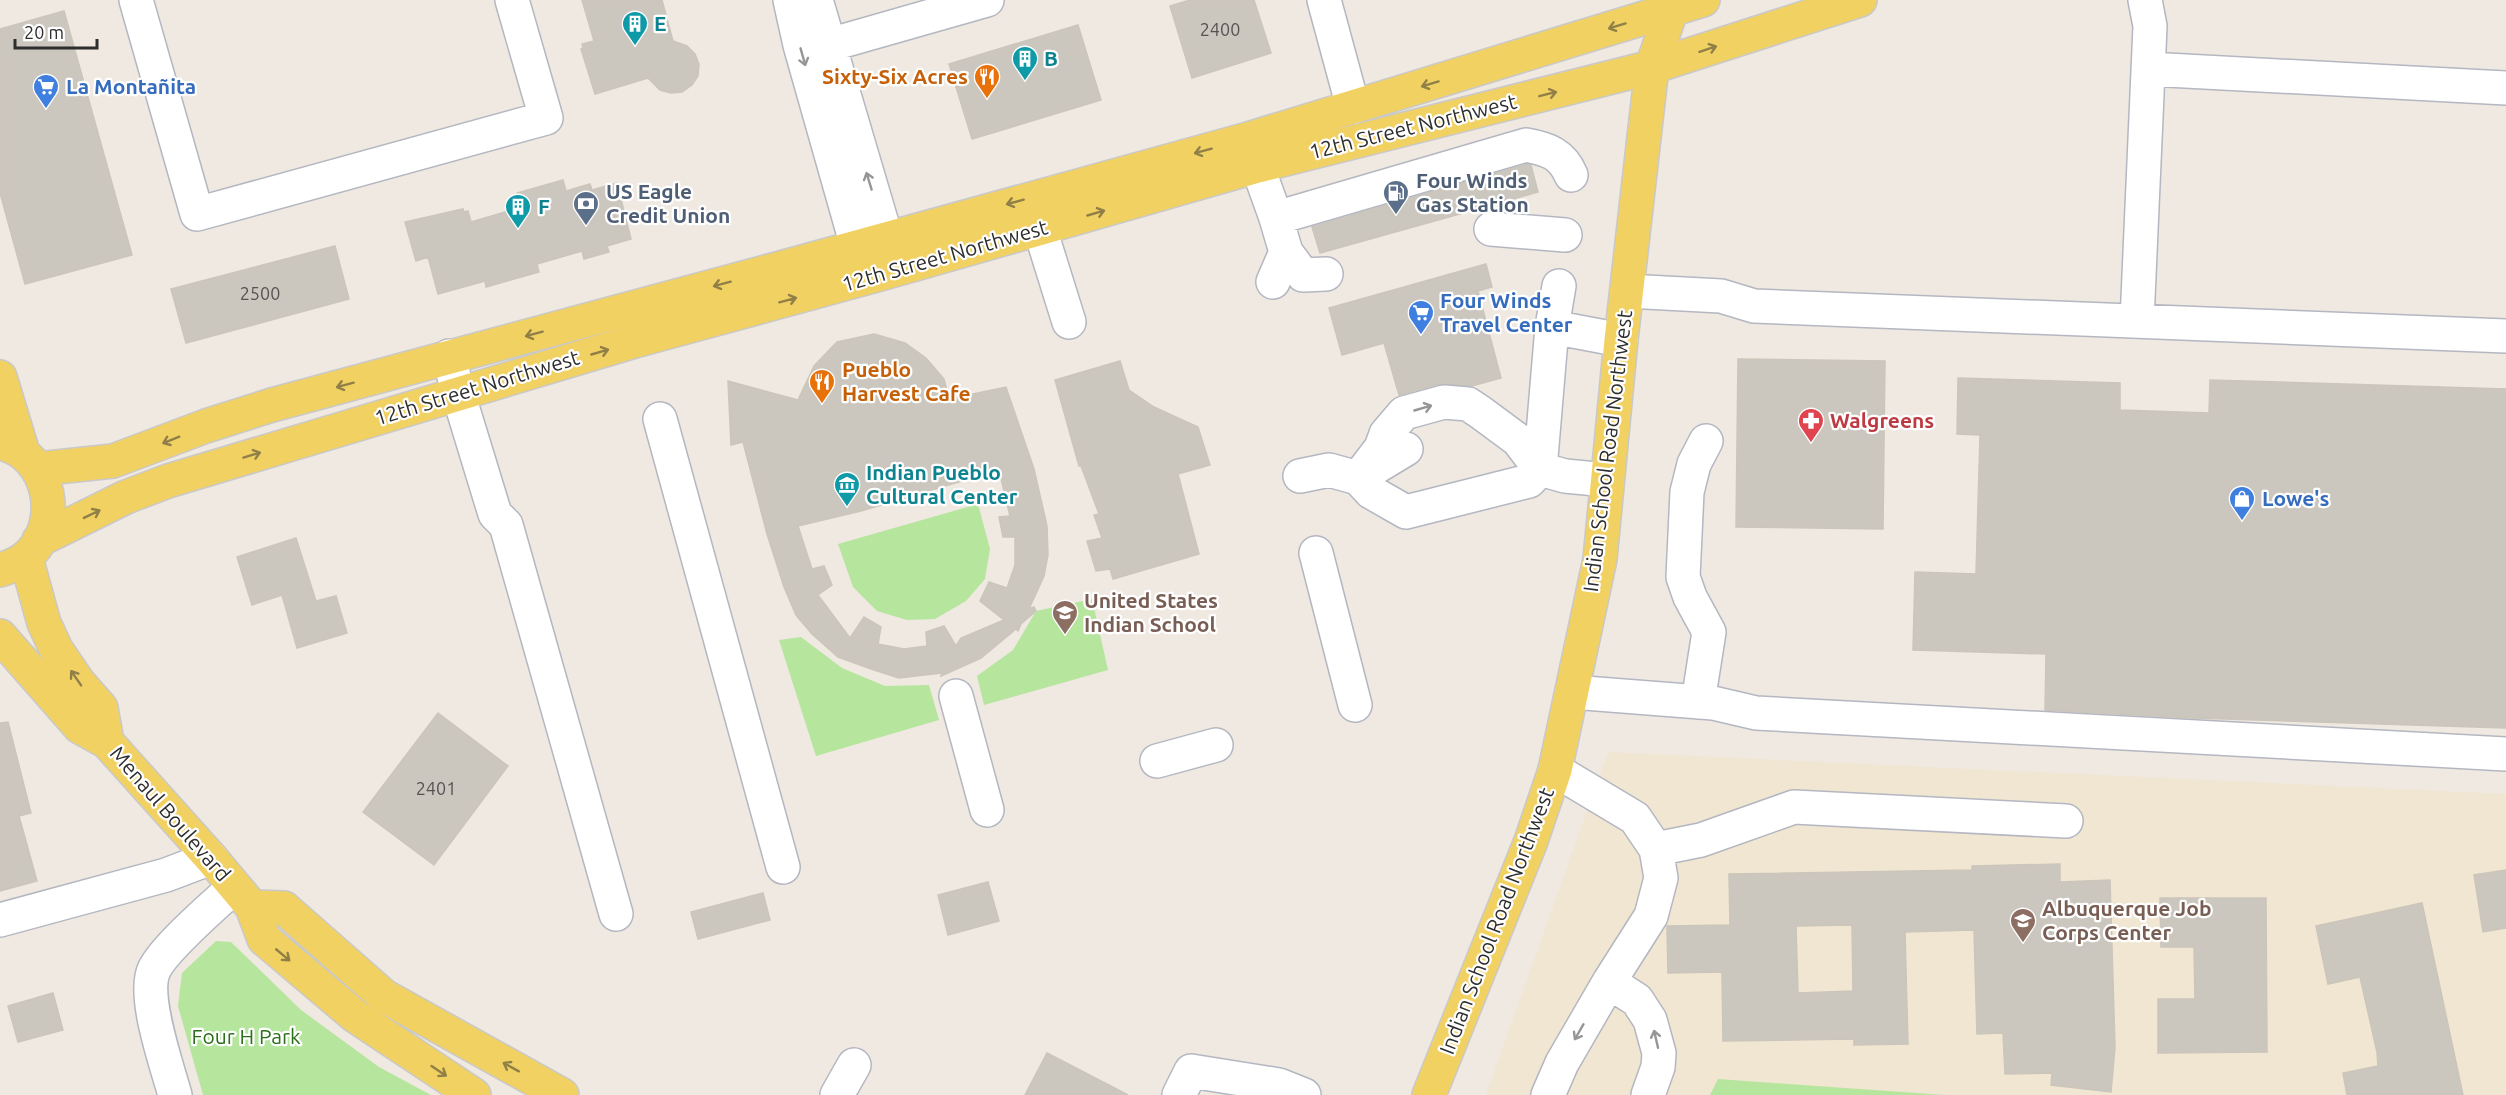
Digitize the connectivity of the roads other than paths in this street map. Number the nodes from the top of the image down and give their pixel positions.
1 (136, 0) edge
2 (512, 0) edge
3 (790, 0) edge
4 (816, 0) edge
5 (987, 0) edge
6 (1324, 0) edge
7 (1860, 0) edge
8 (2145, 0) edge
9 (1683, 3) edge
10 (829, 45) junction
11 (1653, 67) junction
12 (2148, 69) junction
13 (2506, 88) edge
14 (1353, 107) junction
15 (1253, 153) junction
16 (1571, 175) dead end
17 (1276, 218) junction
18 (1040, 229) junction
19 (1491, 229) dead end
20 (1565, 235) dead end
21 (872, 242) junction
22 (1286, 252) junction
23 (884, 273) junction
24 (1326, 274) dead end
25 (1273, 282) dead end
26 (1559, 286) dead end
27 (1627, 291) junction
28 (2137, 321) junction
29 (1069, 322) dead end
30 (1552, 327) junction
31 (2506, 336) edge
32 (1621, 340) junction
33 (449, 356) junction
34 (0, 377) edge
35 (458, 393) junction
36 (660, 419) dead end
37 (1706, 441) dead end
38 (1406, 449) dead end
39 (21, 455) edge
40 (1540, 469) junction
41 (1300, 476) dead end
42 (1358, 478) junction
43 (1607, 480) junction
44 (1316, 553) dead end
45 (22, 556) edge
46 (0, 636) edge
47 (1572, 692) junction
48 (956, 696) dead end
49 (1698, 702) junction
50 (1355, 705) dead end
51 (107, 742) junction
52 (1216, 744) dead end
53 (2506, 754) edge
54 (1157, 761) dead end
55 (1555, 770) junction
56 (987, 810) dead end
57 (2066, 821) dead end
58 (1656, 849) junction
59 (211, 858) junction
60 (783, 867) dead end
61 (243, 897) junction
62 (616, 914) dead end
63 (0, 920) edge
64 (1609, 982) junction
65 (854, 1065) dead end
66 (175, 1095) edge
67 (474, 1095) edge
68 (562, 1095) edge
69 (837, 1095) edge
70 (1179, 1095) edge
71 (1304, 1095) edge
72 (1429, 1095) edge
73 (1548, 1095) edge
74 (1648, 1095) edge

1 - 2 street
3 -> 21 street
4 - 10 street
5 - 10 street
6 - 14 street
11 -> 7 main road, 12th Street Northwest
8 - 12 street
9 - 11 main road, Indian School Road Northwest
9 -> 14 main road, 12th Street Northwest
21 -> 10 street
15 -> 11 main road, 12th Street Northwest
11 - 27 main road, Indian School Road Northwest
12 - 13 street
12 - 28 street
14 - 15 main road, 12th Street Northwest
15 - 17 street
18 -> 15 main road, 12th Street Northwest
15 -> 21 main road, 12th Street Northwest
16 - 17 street
17 - 22 street
18 - 23 main road, 12th Street Northwest
18 - 29 street
19 - 20 street
21 - 23 street
21 -> 33 main road, 12th Street Northwest
22 - 24 street
22 - 25 street
35 -> 23 main road, 12th Street Northwest
26 - 30 street
27 - 28 street
27 - 32 main road, Indian School Road Northwest
28 - 31 street
30 - 32 street
30 - 40 street
32 - 43 main road, Indian School Road Northwest
33 - 35 street
33 -> 39 main road, 12th Street Northwest
34 - 39 main road
45 -> 35 main road, 12th Street Northwest
35 - 62 street
36 - 60 street
37 - 49 street
38 - 42 street
39 - 45 main road
40 - 42 street
42 -> 40 street
40 - 43 street
41 - 42 street
43 - 47 main road, Indian School Road Northwest
44 - 50 street
51 -> 45 main road, Menaul Boulevard
46 - 51 main road, Menaul Boulevard
47 - 49 street
47 - 55 main road, Indian School Road Northwest
48 - 56 street
49 - 53 street
51 - 59 main road, Menaul Boulevard
52 - 54 street
55 - 58 street
55 - 72 main road, Indian School Road Northwest
57 - 58 street
58 - 64 street
59 - 61 main road, Menaul Boulevard
59 - 63 street
61 - 66 street
61 -> 67 main road, Menaul Boulevard
68 -> 61 main road
64 -> 73 street
74 -> 64 street
65 - 69 street
70 - 71 street

